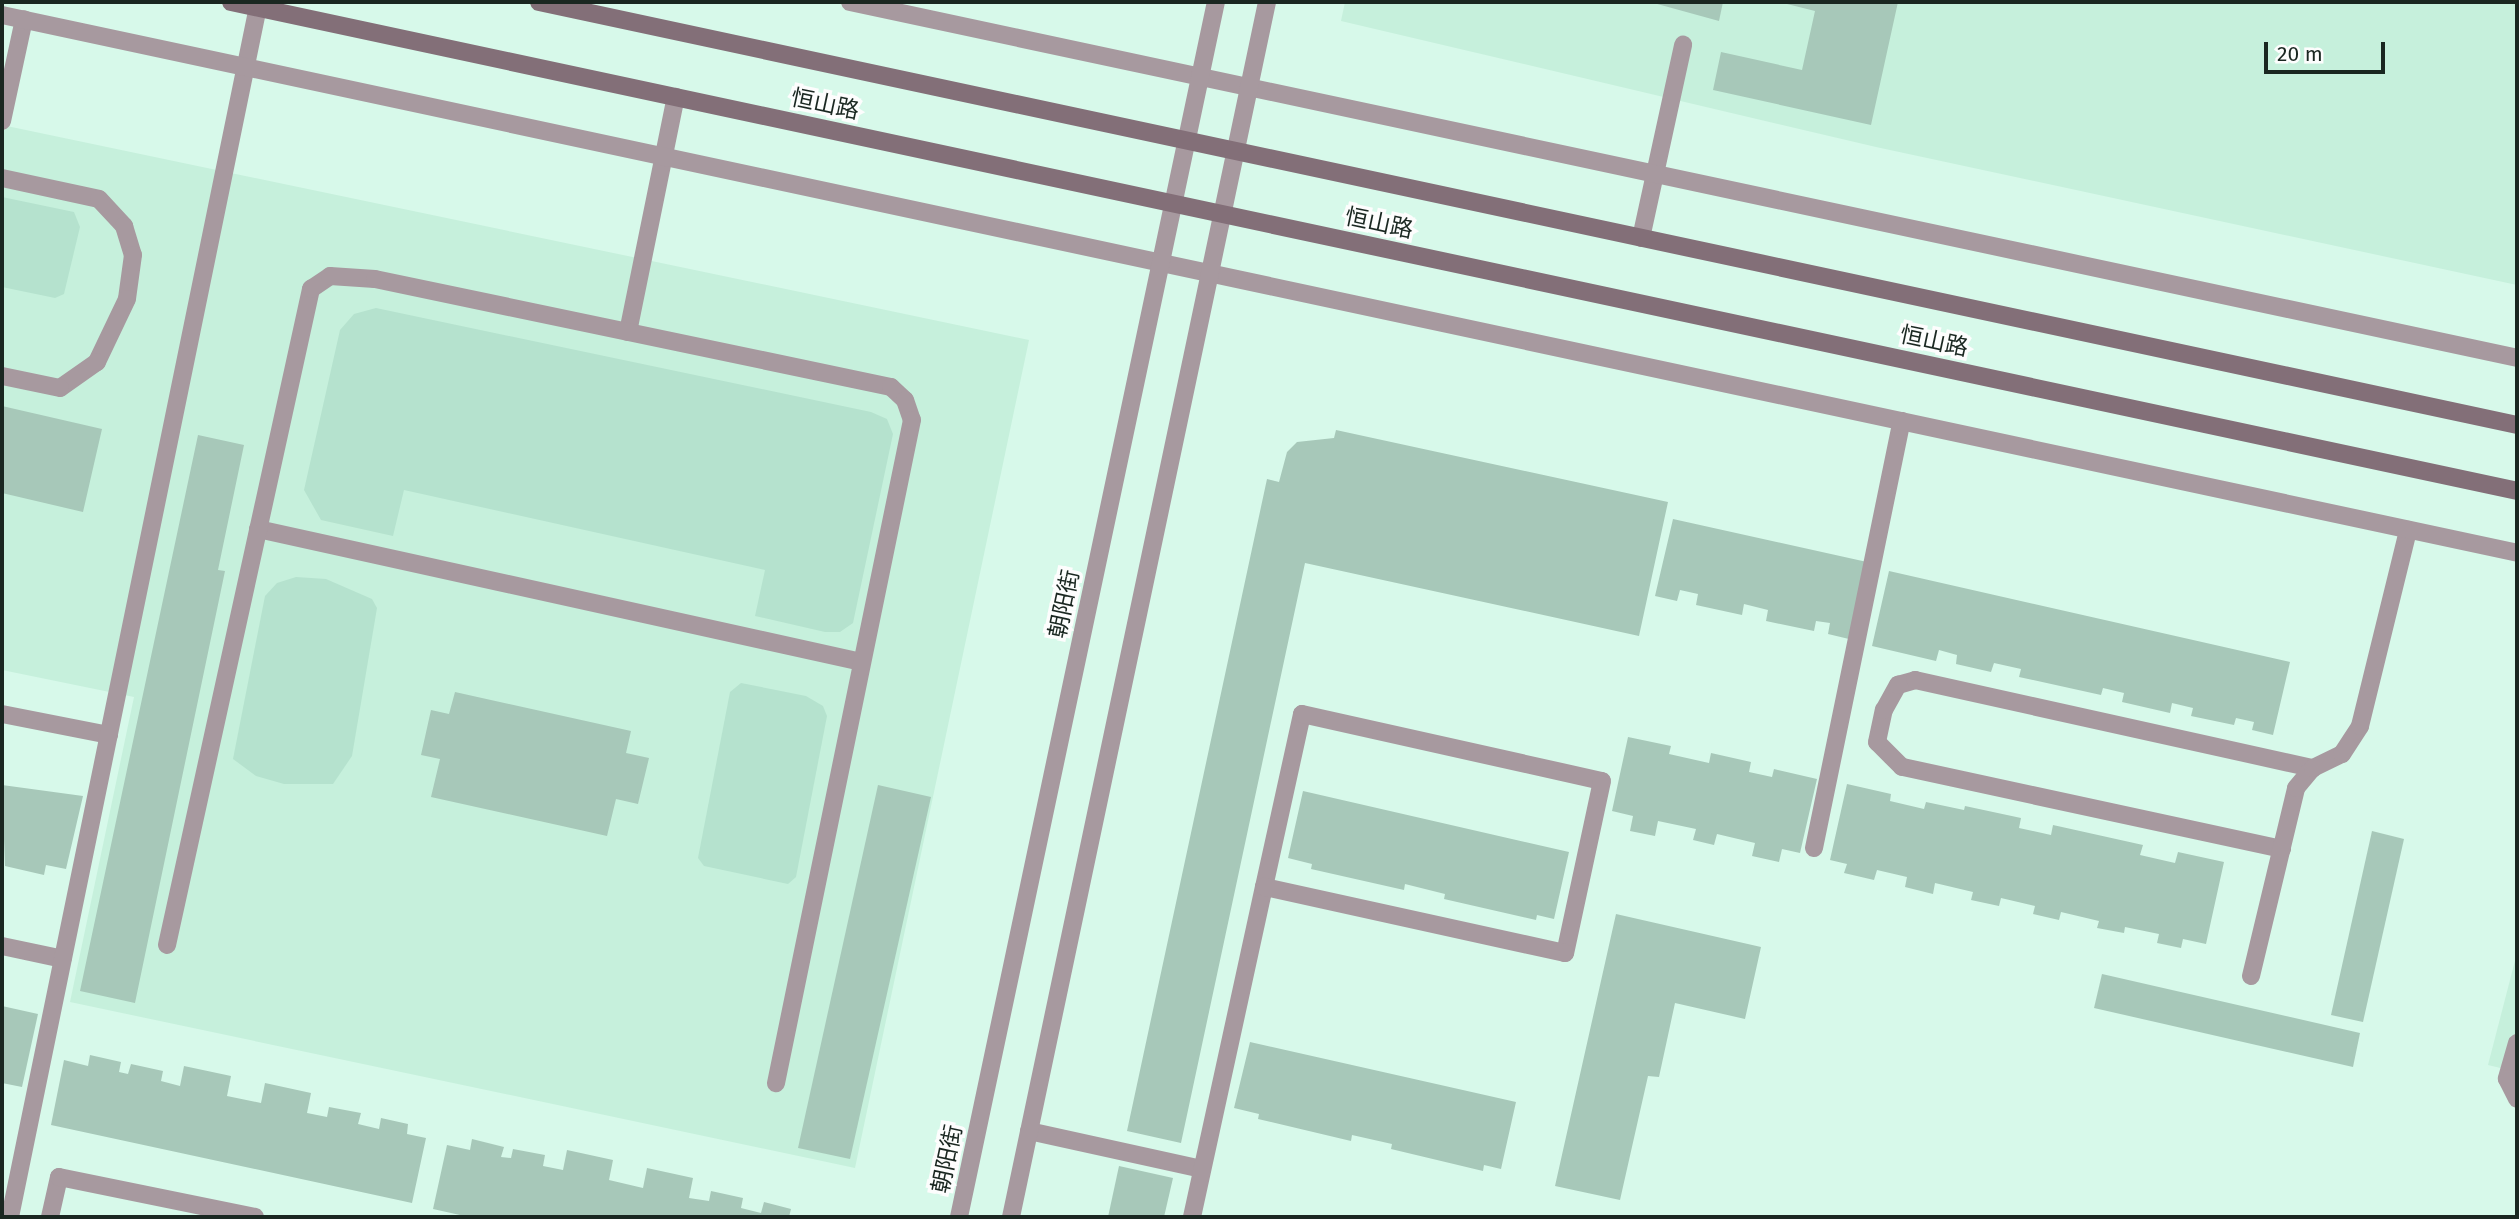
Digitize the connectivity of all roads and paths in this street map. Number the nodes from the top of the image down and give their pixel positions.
1 (231, 2) edge
2 (539, 2) edge
3 (850, 2) edge
4 (1216, 2) edge
5 (1267, 2) edge
6 (258, 7) junction
7 (2, 15) edge
8 (23, 19) junction
9 (1683, 45) dead end
10 (246, 67) junction
11 (1200, 77) junction
12 (1249, 87) junction
13 (676, 97) junction
14 (2, 121) edge
15 (1187, 141) junction
16 (1236, 151) junction
17 (664, 156) junction
18 (1655, 174) junction
19 (2, 178) edge
20 (1174, 204) junction
21 (1223, 214) junction
22 (1641, 238) junction
23 (1161, 263) junction
24 (1210, 273) junction
25 (628, 332) junction
26 (2517, 358) edge
27 (2, 376) edge
28 (1902, 421) junction
29 (2517, 425) edge
30 (2517, 491) edge
31 (258, 529) junction
32 (2408, 530) junction
33 (2517, 553) edge
34 (862, 662) junction
35 (2, 713) edge
36 (109, 735) junction
37 (2313, 768) junction
38 (1814, 848) dead end
39 (2282, 849) junction
40 (1264, 887) junction
41 (167, 945) dead end
42 (2, 946) edge
43 (63, 959) junction
44 (2251, 975) dead end
45 (2517, 1043) edge
46 (776, 1083) dead end
47 (2517, 1099) edge
48 (1029, 1130) junction
49 (1202, 1168) junction
50 (10, 1217) edge
51 (50, 1217) edge
52 (255, 1217) edge
53 (959, 1217) edge
54 (1011, 1217) edge
55 (1192, 1217) edge

1 - 6 main road, 恒山路
2 - 15 main road, 恒山路
3 - 11 street
4 - 11 street, 朝阳街
5 - 12 street
6 - 10 street
6 - 13 main road, 恒山路
7 - 8 street
8 - 10 street
8 - 14 street
9 - 18 street
10 - 17 street
10 - 36 street
11 - 12 street
11 - 15 street, 朝阳街
12 - 16 street
12 - 18 street
13 - 17 street
13 - 20 main road, 恒山路
15 - 16 main road, 恒山路
15 - 20 street, 朝阳街
16 - 21 street
16 - 22 main road, 恒山路
17 - 23 street
17 - 25 street
18 - 22 street
18 - 26 street
19 - 27 street
20 - 21 main road, 恒山路
20 - 23 street, 朝阳街
21 - 24 street
21 - 30 main road, 恒山路
22 - 29 main road, 恒山路
23 - 24 street
23 - 53 street, 朝阳街
24 - 28 street
24 - 48 street
25 - 31 street
25 - 34 street
28 - 32 street
28 - 38 street
31 - 34 street
31 - 41 street
32 - 33 street
32 - 37 street
34 - 46 street
35 - 36 street
36 - 43 street
37 - 39 street
37 - 39 street
39 - 44 street
40 - 40 street
40 - 49 street
42 - 43 street
43 - 50 street
45 - 47 street
48 - 49 street
48 - 54 street
49 - 55 street
51 - 52 street

